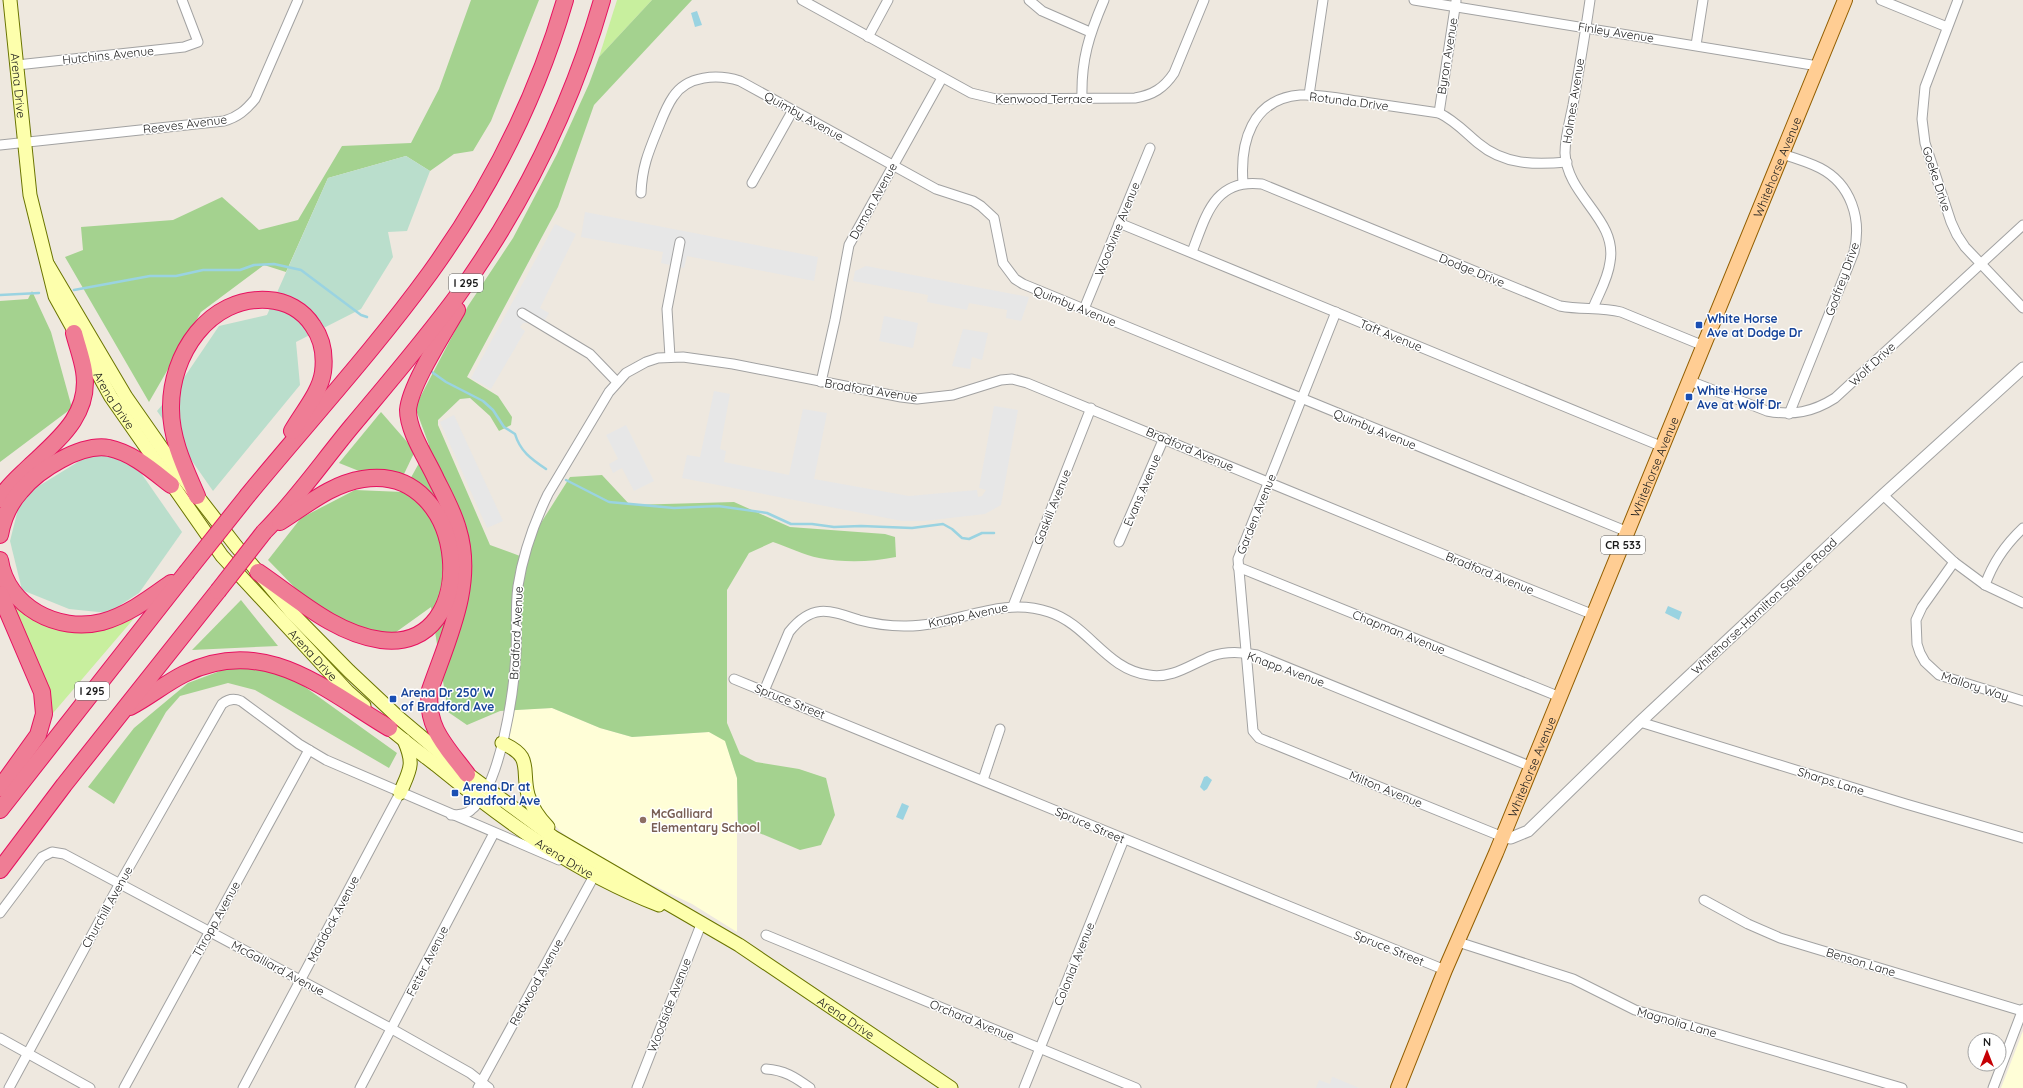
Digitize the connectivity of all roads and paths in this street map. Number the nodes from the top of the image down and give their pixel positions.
1 (10, 0) edge
2 (182, 0) edge
3 (298, 0) edge
4 (565, 0) edge
5 (602, 0) edge
6 (802, 0) edge
7 (888, 0) edge
8 (1029, 0) edge
9 (1104, 0) edge
10 (1204, 0) edge
11 (1323, 0) edge
12 (1414, 0) edge
13 (1590, 0) edge
14 (1703, 0) edge
15 (1845, 0) edge
16 (1881, 0) edge
17 (1958, 0) edge
18 (1455, 3) edge
19 (1586, 27) junction
20 (1947, 27) junction
21 (1090, 32) junction
22 (868, 37) junction
23 (1696, 45) junction
24 (17, 65) junction
25 (1818, 66) junction
26 (942, 78) junction
27 (1309, 95) junction
28 (1082, 98) junction
29 (794, 110) junction
30 (1439, 113) junction
31 (24, 143) junction
32 (0, 145) edge
33 (1150, 148) dead end
34 (1782, 154) junction
35 (1567, 162) junction
36 (893, 164) junction
37 (752, 182) dead end
38 (1243, 183) junction
39 (641, 193) dead end
40 (1119, 222) junction
41 (505, 223) junction
42 (2023, 225) edge
43 (680, 242) dead end
44 (1192, 252) junction
45 (1981, 264) junction
46 (48, 265) junction
47 (1593, 308) junction
48 (2023, 308) edge
49 (1084, 309) junction
50 (1336, 312) junction
51 (522, 313) dead end
52 (74, 332) junction
53 (1704, 346) junction
54 (670, 357) junction
55 (2023, 368) edge
56 (1690, 381) junction
57 (617, 382) junction
58 (821, 382) junction
59 (1302, 399) junction
60 (1091, 408) junction
61 (1789, 414) junction
62 (1164, 438) junction
63 (1663, 447) junction
64 (265, 475) junction
65 (1269, 482) junction
66 (172, 486) junction
67 (1883, 494) junction
68 (197, 496) junction
69 (0, 499) edge
70 (2023, 528) edge
71 (266, 530) junction
72 (1628, 532) junction
73 (0, 535) edge
74 (1119, 542) dead end
75 (0, 560) edge
76 (1954, 562) junction
77 (1238, 567) junction
78 (258, 572) junction
79 (186, 573) junction
80 (1986, 585) junction
81 (0, 594) edge
82 (2023, 603) edge
83 (1013, 606) junction
84 (1594, 615) junction
85 (1245, 652) junction
86 (734, 679) dead end
87 (764, 691) junction
88 (1560, 697) junction
89 (2023, 701) edge
90 (125, 710) junction
91 (1640, 722) junction
92 (389, 728) junction
93 (1000, 729) dead end
94 (403, 738) junction
95 (1270, 742) joint
96 (502, 744) junction
97 (308, 750) junction
98 (1532, 767) junction
99 (467, 774) junction
100 (983, 780) junction
101 (0, 788) edge
102 (488, 789) junction
103 (400, 793) junction
104 (480, 801) junction
105 (0, 810) edge
106 (451, 815) junction
107 (494, 833) junction
108 (1503, 837) junction
109 (2023, 838) edge
110 (1124, 839) junction
111 (567, 845) junction
112 (580, 869) junction
113 (0, 870) edge
114 (594, 876) junction
115 (120, 883) junction
116 (1704, 900) dead end
117 (0, 913) edge
118 (702, 922) junction
119 (210, 932) junction
120 (766, 935) dead end
121 (1458, 942) junction
122 (1445, 970) junction
123 (301, 981) junction
124 (2023, 1010) edge
125 (392, 1029) junction
126 (0, 1038) edge
127 (1040, 1048) junction
128 (27, 1054) junction
129 (766, 1069) dead end
130 (480, 1085) edge
131 (9, 1088) edge
132 (90, 1088) edge
133 (124, 1088) edge
134 (243, 1088) edge
135 (360, 1088) edge
136 (489, 1088) edge
137 (637, 1088) edge
138 (810, 1088) edge
139 (951, 1088) edge
140 (1024, 1088) edge
141 (1136, 1088) edge
142 (1398, 1088) edge
143 (1902, 1088) edge
144 (1993, 1088) edge

1 - 24 main road, Arena Drive
2 - 24 street, Hutchins Avenue
3 - 31 street, Reeves Avenue
4 - 64 highway, I 295
5 - 41 highway, I 295
6 - 22 street, Kenwood Terrace
7 - 22 street
8 - 21 street
9 - 21 street
10 - 28 street, Kenwood Terrace
11 - 27 street
12 - 18 street, Finley Avenue
13 - 19 street, Holmes Avenue
14 - 23 street
15 - 25 main road, Whitehorse Avenue / CR 533
16 - 20 street
17 - 20 street, Goeke Drive
18 - 19 street, Finley Avenue
18 - 30 street, Byron Avenue
19 - 23 street, Finley Avenue
19 - 35 street, Holmes Avenue
20 - 45 street, Goeke Drive
21 - 28 street
22 - 26 street, Kenwood Terrace
23 - 25 street, Finley Avenue
24 - 31 main road, Arena Drive
25 - 34 main road, Whitehorse Avenue / CR 533
26 - 28 street, Kenwood Terrace
26 - 36 street, Damon Avenue
27 - 30 street, Rotunda Drive
27 - 38 street, Rotunda Drive
29 - 36 street, Quimby Avenue
29 - 37 street
29 - 39 street, Quimby Avenue
30 - 35 street, Rotunda Drive
31 - 32 street, Reeves Avenue
31 - 46 main road, Arena Drive
33 - 40 street, Woodvine Avenue
34 - 53 main road, Whitehorse Avenue / CR 533
34 - 61 street, Godfrey Drive
35 - 47 street, Holmes Avenue
36 - 49 street, Quimby Avenue
36 - 58 street, Damon Avenue
38 - 44 street
38 - 47 street, Dodge Drive
40 - 44 street, Taft Avenue
40 - 49 street, Woodvine Avenue
41 - 71 highway, I 295
41 - 99 highway
42 - 45 street, Wolf Drive
43 - 54 street
44 - 50 street, Taft Avenue
45 - 48 street, Goeke Drive
45 - 61 street, Wolf Drive
46 - 52 main road, Arena Drive
46 - 68 main road, Arena Drive
47 - 53 street, Dodge Drive
49 - 59 street, Quimby Avenue
50 - 59 street, Garden Avenue
50 - 63 street, Taft Avenue
51 - 57 street
52 - 66 main road, Arena Drive
52 - 69 highway
53 - 56 main road, Whitehorse Avenue / CR 533
54 - 57 street, Bradford Avenue
54 - 58 street, Bradford Avenue
55 - 67 street, Whitehorse-Hamilton Square Road
56 - 61 street, Wolf Drive
56 - 63 main road, Whitehorse Avenue / CR 533
57 - 96 street, Bradford Avenue
58 - 60 street, Bradford Avenue
59 - 65 street, Garden Avenue
59 - 72 street, Quimby Avenue
60 - 62 street, Bradford Avenue
60 - 83 street, Gaskill Avenue
62 - 65 street, Bradford Avenue
62 - 74 street, Evans Avenue
63 - 72 main road, Whitehorse Avenue / CR 533
64 - 68 highway
64 - 79 highway, I 295, bridge
65 - 77 street, Garden Avenue
65 - 84 street, Bradford Avenue
66 - 73 highway
66 - 92 main road, Arena Drive
67 - 76 street
67 - 91 street, Whitehorse-Hamilton Square Road
68 - 78 main road, Arena Drive
70 - 80 street
71 - 78 highway
71 - 90 highway, I 295, bridge
72 - 84 main road, Whitehorse Avenue / CR 533
75 - 79 highway
76 - 80 street
76 - 89 street, Mallory Way
77 - 85 street, Garden Avenue
77 - 88 street, Chapman Avenue
78 - 99 main road, Arena Drive
79 - 105 highway, I 295
80 - 82 street
81 - 101 highway
83 - 85 street, Knapp Avenue
83 - 87 street, Knapp Avenue
84 - 88 main road, Whitehorse Avenue / CR 533
85 - 95 street, Garden Avenue
85 - 98 street, Knapp Avenue
86 - 87 street, Spruce Street
87 - 100 street, Spruce Street
88 - 98 main road, Whitehorse Avenue / CR 533
90 - 92 highway
90 - 113 highway, I 295
91 - 108 street, Whitehorse-Hamilton Square Road
91 - 109 street, Sharps Lane
92 - 94 main road, Arena Drive
93 - 100 street
94 - 103 main road
94 - 104 main road, Arena Drive
95 - 108 street, Milton Avenue
96 - 102 street, Bradford Avenue
96 - 111 main road
97 - 103 street
97 - 115 street, Churchill Avenue
97 - 119 street, Thropp Avenue
98 - 108 main road, Whitehorse Avenue / CR 533
99 - 102 main road, Arena Drive
100 - 110 street, Spruce Street
102 - 104 street, Bradford Avenue
102 - 111 main road, Arena Drive
103 - 106 street
103 - 123 street, Maddock Avenue
104 - 106 street, Bradford Avenue
104 - 112 main road, Arena Drive
106 - 107 street
107 - 112 street
107 - 125 street, Fetter Avenue
108 - 121 main road, Whitehorse Avenue / CR 533
110 - 122 street, Spruce Street
110 - 127 street, Colonial Avenue
111 - 118 main road, Arena Drive
112 - 114 main road, Arena Drive
114 - 118 main road, Arena Drive
114 - 130 street, Redwood Avenue
115 - 117 street, McGalliard Avenue
115 - 119 street, McGalliard Avenue
115 - 128 street, Churchill Avenue
116 - 124 street, Benson Lane
118 - 137 street, Woodside Avenue
118 - 139 main road, Arena Drive
119 - 123 street, McGalliard Avenue
119 - 133 street, Thropp Avenue
120 - 127 street, Orchard Avenue
121 - 122 main road, Whitehorse Avenue / CR 533
121 - 143 street, Magnolia Lane
122 - 142 main road, Whitehorse Avenue / CR 533
123 - 125 street, McGalliard Avenue
123 - 134 street, Maddock Avenue
124 - 144 street
125 - 130 street, McGalliard Avenue
125 - 135 street, Fetter Avenue
126 - 128 street
127 - 140 street, Colonial Avenue
127 - 141 street, Orchard Avenue
128 - 131 street, Churchill Avenue
128 - 132 street
129 - 138 street
130 - 136 street, McGalliard Avenue

